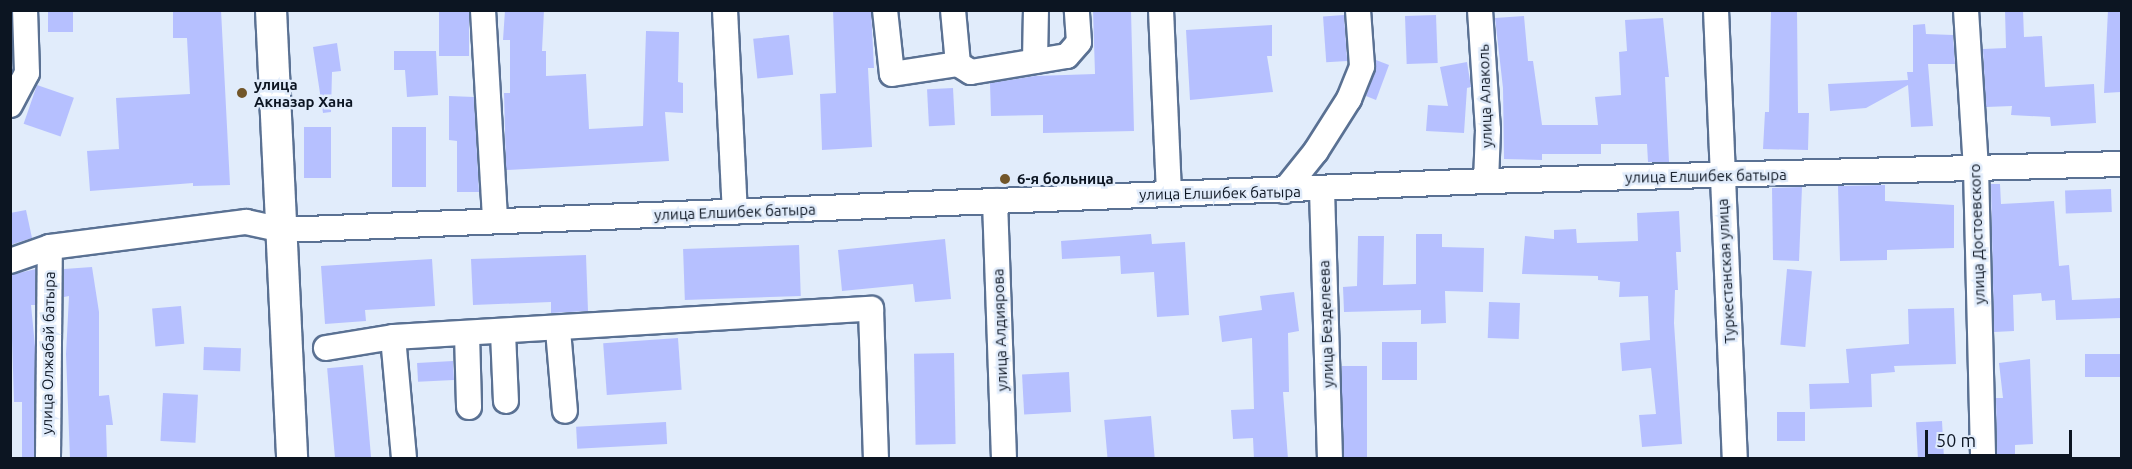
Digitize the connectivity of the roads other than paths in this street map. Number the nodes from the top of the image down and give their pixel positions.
1 (25, 10) edge
2 (271, 10) edge
3 (483, 10) edge
4 (725, 10) edge
5 (885, 10) edge
6 (954, 10) edge
7 (1036, 10) edge
8 (1077, 10) edge
9 (1161, 10) edge
10 (1358, 10) edge
11 (1480, 10) edge
12 (1716, 10) edge
13 (1966, 10) edge
14 (1035, 62) junction
15 (958, 64) junction
16 (10, 105) edge
17 (2121, 164) edge
18 (1976, 168) junction
19 (1721, 177) junction
20 (1486, 181) junction
21 (1322, 190) junction
22 (1284, 191) junction
23 (1169, 194) junction
24 (995, 201) junction
25 (735, 212) junction
26 (495, 221) junction
27 (283, 230) junction
28 (50, 247) junction
29 (10, 261) edge
30 (558, 330) junction
31 (503, 333) junction
32 (467, 334) junction
33 (393, 338) junction
34 (326, 348) dead end
35 (506, 401) dead end
36 (470, 407) dead end
37 (565, 411) dead end
38 (48, 459) edge
39 (292, 459) edge
40 (404, 459) edge
41 (876, 459) edge
42 (1004, 459) edge
43 (1330, 459) edge
44 (1735, 459) edge
45 (1983, 459) edge

1 - 16 street
2 - 27 main road
3 - 26 street
4 - 25 street
5 - 15 street
6 - 15 street
7 - 14 street
8 - 14 street
9 - 23 street
10 - 22 street
11 - 20 street, улица Алаколь
12 - 19 street, Туркестанская улица
13 - 18 street, улица Достоевского
14 - 15 street
17 - 18 street, улица Елшибек батыра
18 - 19 street, улица Елшибек батыра
18 - 45 street, улица Достоевского
19 - 20 street, улица Елшибек батыра
19 - 44 street, Туркестанская улица
20 - 21 street, улица Елшибек батыра
21 - 22 street, улица Елшибек батыра
21 - 43 street, улица Безделеева
22 - 23 street, улица Елшибек батыра
23 - 24 street, улица Елшибек батыра
24 - 25 street, улица Елшибек батыра
24 - 42 street, улица Алдиярова
25 - 26 street, улица Елшибек батыра
26 - 27 street, улица Елшибек батыра
27 - 28 street, улица Елшибек батыра
27 - 39 main road
28 - 29 street, улица Елшибек батыра
28 - 38 street, улица Олжабай батыра
30 - 31 street
30 - 37 street
30 - 41 street
31 - 32 street
31 - 35 street
32 - 33 street
32 - 36 street
33 - 34 street
33 - 40 street

